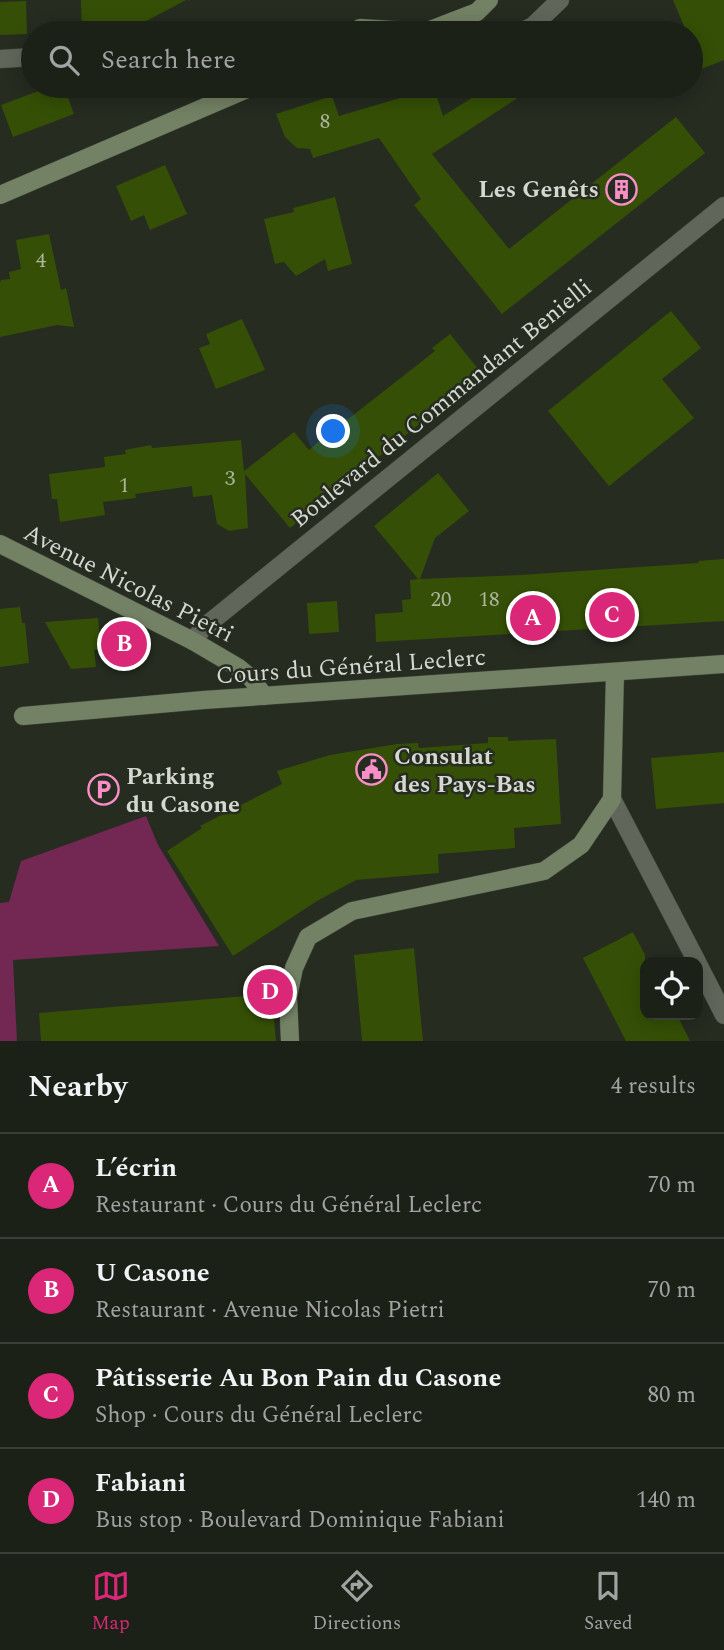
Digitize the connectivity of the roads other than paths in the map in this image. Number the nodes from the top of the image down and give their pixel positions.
1 (489, 0) edge
2 (561, 0) edge
3 (454, 21) edge
4 (538, 21) edge
5 (21, 58) edge
6 (0, 59) edge
7 (226, 98) edge
8 (0, 195) edge
9 (724, 206) edge
10 (0, 544) edge
11 (193, 641) junction
12 (724, 664) edge
13 (615, 672) junction
14 (264, 696) junction
15 (23, 716) dead end
16 (612, 799) junction
17 (694, 957) edge
18 (703, 975) edge
19 (724, 1015) edge
20 (290, 1041) edge

1 - 3 main road
2 - 4 street
5 - 6 street
7 - 8 main road
9 - 11 street, Boulevard du Commandant Benielli
10 - 11 main road, Avenue Nicolas Pietri
11 - 14 main road, Avenue Nicolas Pietri
12 - 13 main road, Cours du Général Leclerc
13 - 14 main road, Cours du Général Leclerc
13 - 16 main road
14 - 15 main road, Cours du Général Leclerc
16 - 17 street
16 - 20 main road
18 - 19 street

